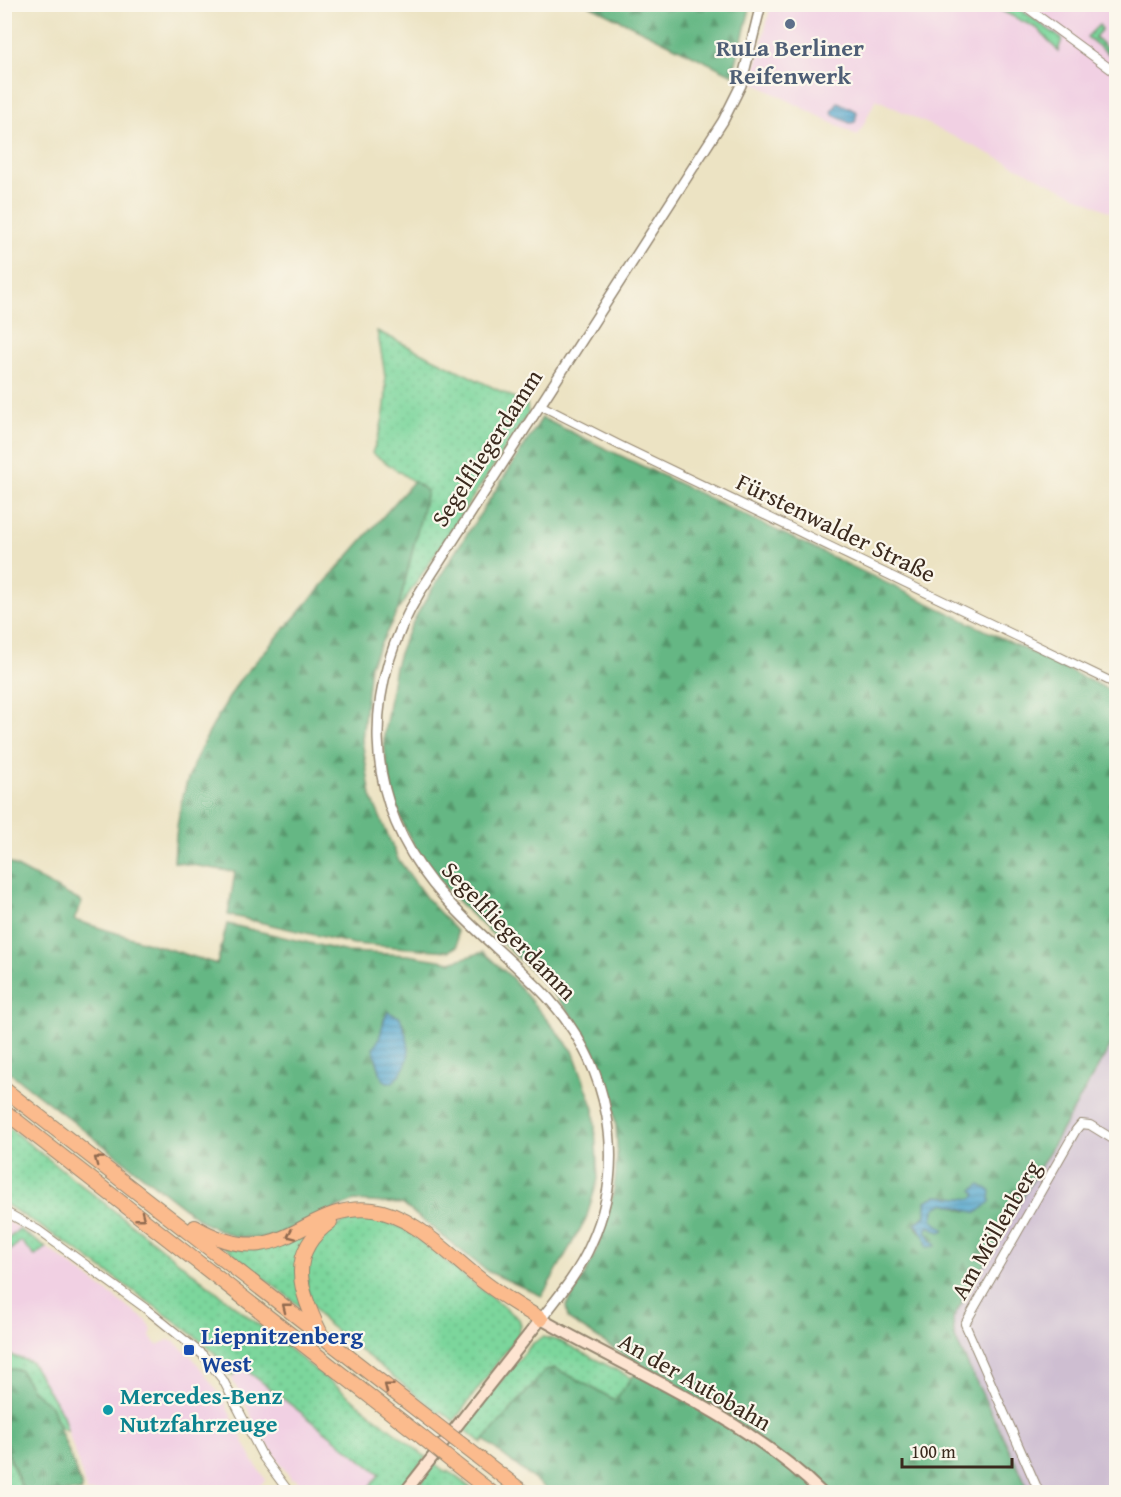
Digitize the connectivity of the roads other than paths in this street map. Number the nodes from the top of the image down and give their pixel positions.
1 (761, 4) edge
2 (1022, 4) edge
3 (1116, 73) edge
4 (540, 405) junction
5 (1116, 684) edge
6 (4, 1089) edge
7 (4, 1111) edge
8 (1116, 1141) edge
9 (161, 1208) junction
10 (4, 1211) edge
11 (344, 1212) junction
12 (541, 1319) junction
13 (323, 1337) junction
14 (289, 1492) edge
15 (405, 1492) edge
16 (491, 1492) edge
17 (523, 1492) edge
18 (821, 1492) edge
19 (1039, 1492) edge

1 - 4 street, Segelfliegerdamm
2 - 3 street
4 - 5 street, Fürstenwalder Straße
4 - 12 street, Segelfliegerdamm
9 -> 6 highway
7 -> 16 highway, bridge
8 - 19 street, Am Möllenberg
11 -> 9 highway
13 -> 9 highway
10 - 14 street
11 - 12 highway
11 - 13 highway
12 - 15 main road, Segelfliegerdamm
12 - 18 main road, An der Autobahn
17 -> 13 highway, bridge

